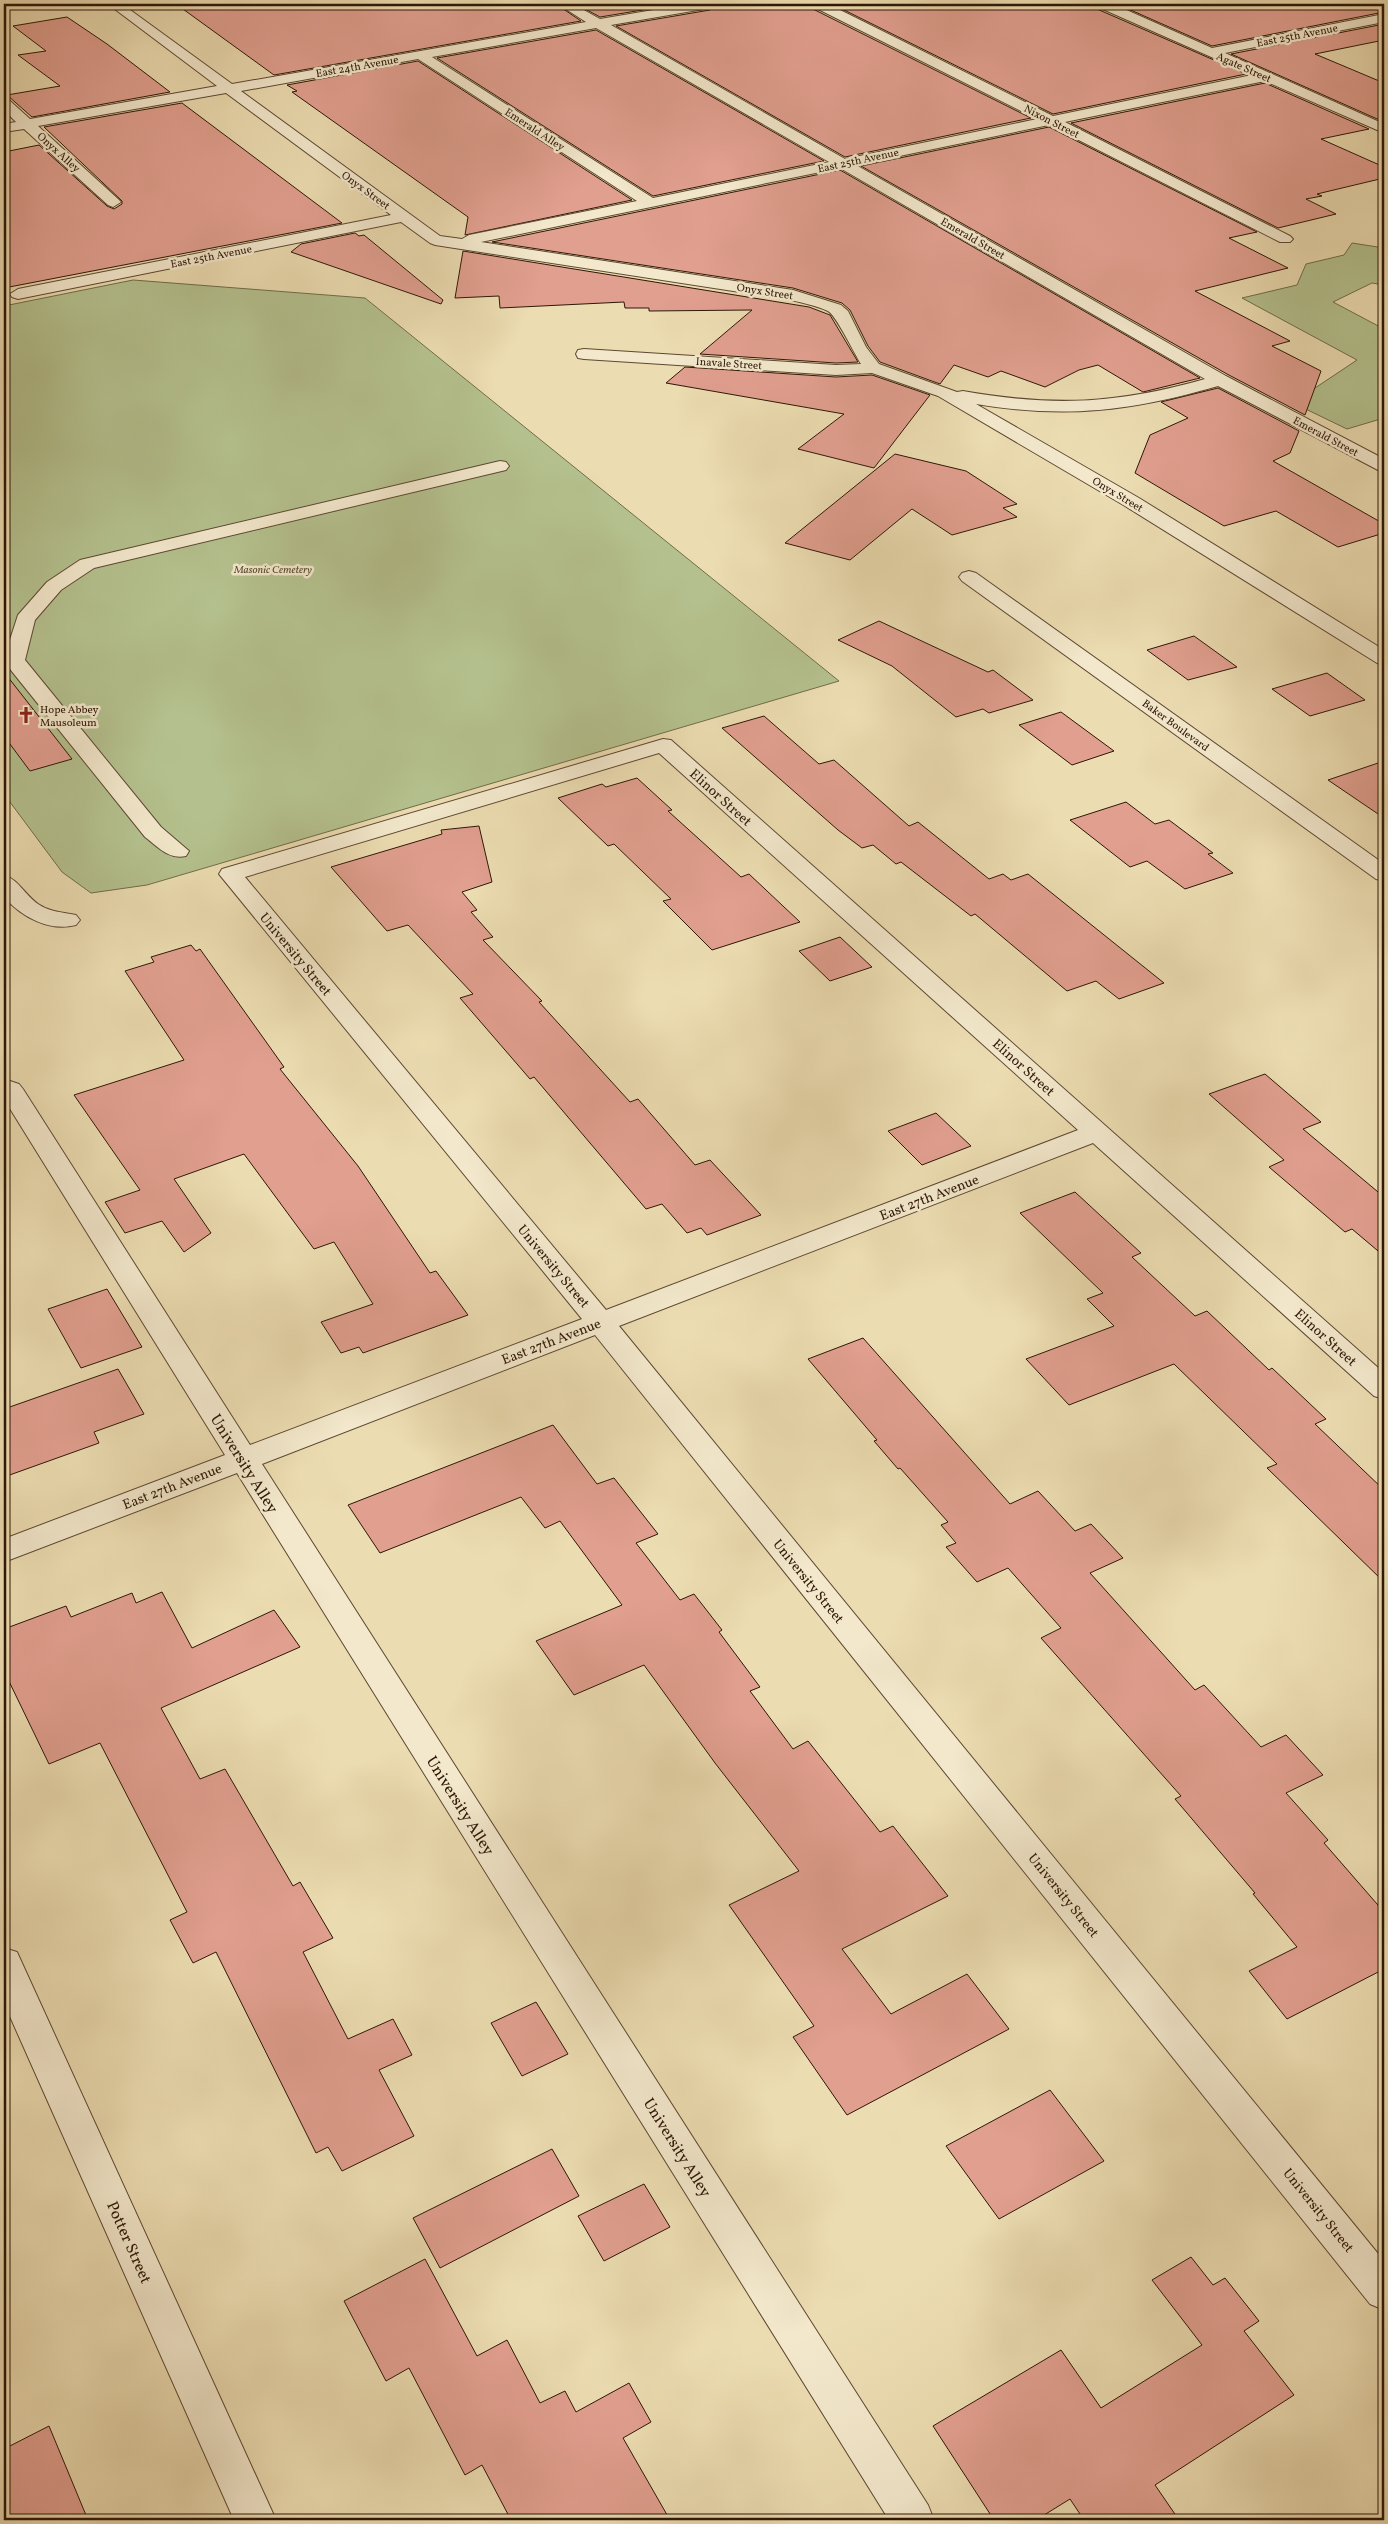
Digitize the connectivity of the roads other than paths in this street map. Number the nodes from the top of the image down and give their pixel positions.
1 (114, 4) edge
2 (564, 4) edge
3 (710, 4) edge
4 (819, 4) edge
5 (1105, 4) edge
6 (1384, 18) edge
7 (599, 23) junction
8 (1210, 52) junction
9 (420, 55) junction
10 (1265, 77) junction
11 (228, 88) junction
12 (4, 103) edge
13 (1050, 120) junction
14 (28, 124) junction
15 (4, 128) edge
16 (1384, 129) edge
17 (844, 163) junction
18 (113, 202) dead end
19 (651, 203) junction
20 (404, 218) junction
21 (1284, 239) dead end
22 (450, 244) junction
23 (18, 294) dead end
24 (584, 354) dead end
25 (873, 368) junction
26 (1220, 380) junction
27 (944, 392) junction
28 (500, 466) dead end
29 (1384, 466) edge
30 (968, 577) dead end
31 (1384, 659) edge
32 (9, 663) edge
33 (178, 851) dead end
34 (230, 874) joint
35 (1384, 874) edge
36 (4, 882) edge
37 (68, 920) dead end
38 (10, 1089) dead end
39 (1098, 1132) junction
40 (600, 1322) junction
41 (1384, 1389) edge
42 (243, 1459) junction
43 (4, 1551) edge
44 (4, 1963) edge
45 (1384, 2290) edge
46 (255, 2520) edge
47 (913, 2520) edge

1 - 11 street, Onyx Street
2 - 7 street, Emerald Street
3 - 7 street, East 24th Avenue
4 - 13 street, Nixon Street
5 - 8 street, Agate Street
6 - 8 street, East 25th Avenue
7 - 9 street, East 24th Avenue
7 - 17 street, Emerald Street
8 - 10 street, Agate Street
9 - 11 street, East 24th Avenue
9 - 19 street, Emerald Alley
10 - 13 street, East 25th Avenue
10 - 16 street, Agate Street
11 - 14 street, East 24th Avenue
11 - 20 street, Onyx Street
12 - 14 street, Onyx Alley
13 - 17 street, East 25th Avenue
13 - 21 street, Nixon Street
14 - 15 street, East 24th Avenue
14 - 18 street, Onyx Alley
17 - 19 street, East 25th Avenue
17 - 26 street, Emerald Street
19 - 22 street, East 25th Avenue
20 - 22 street, Onyx Street
20 - 23 street, East 25th Avenue
22 - 25 street, Onyx Street
24 - 25 street, Inavale Street
25 - 27 street, Onyx Street
26 - 27 street
26 - 29 street, Emerald Street
27 - 31 street, Onyx Street
28 - 32 street
30 - 35 street, Baker Boulevard
32 - 33 street
34 - 39 street, Elinor Street
34 - 40 street, University Street
36 - 37 street
38 - 42 street, University Alley
39 - 40 street, East 27th Avenue
39 - 41 street, Elinor Street
40 - 42 street, East 27th Avenue
40 - 45 street, University Street
42 - 43 street, East 27th Avenue
42 - 47 street, University Alley
44 - 46 street, Potter Street

